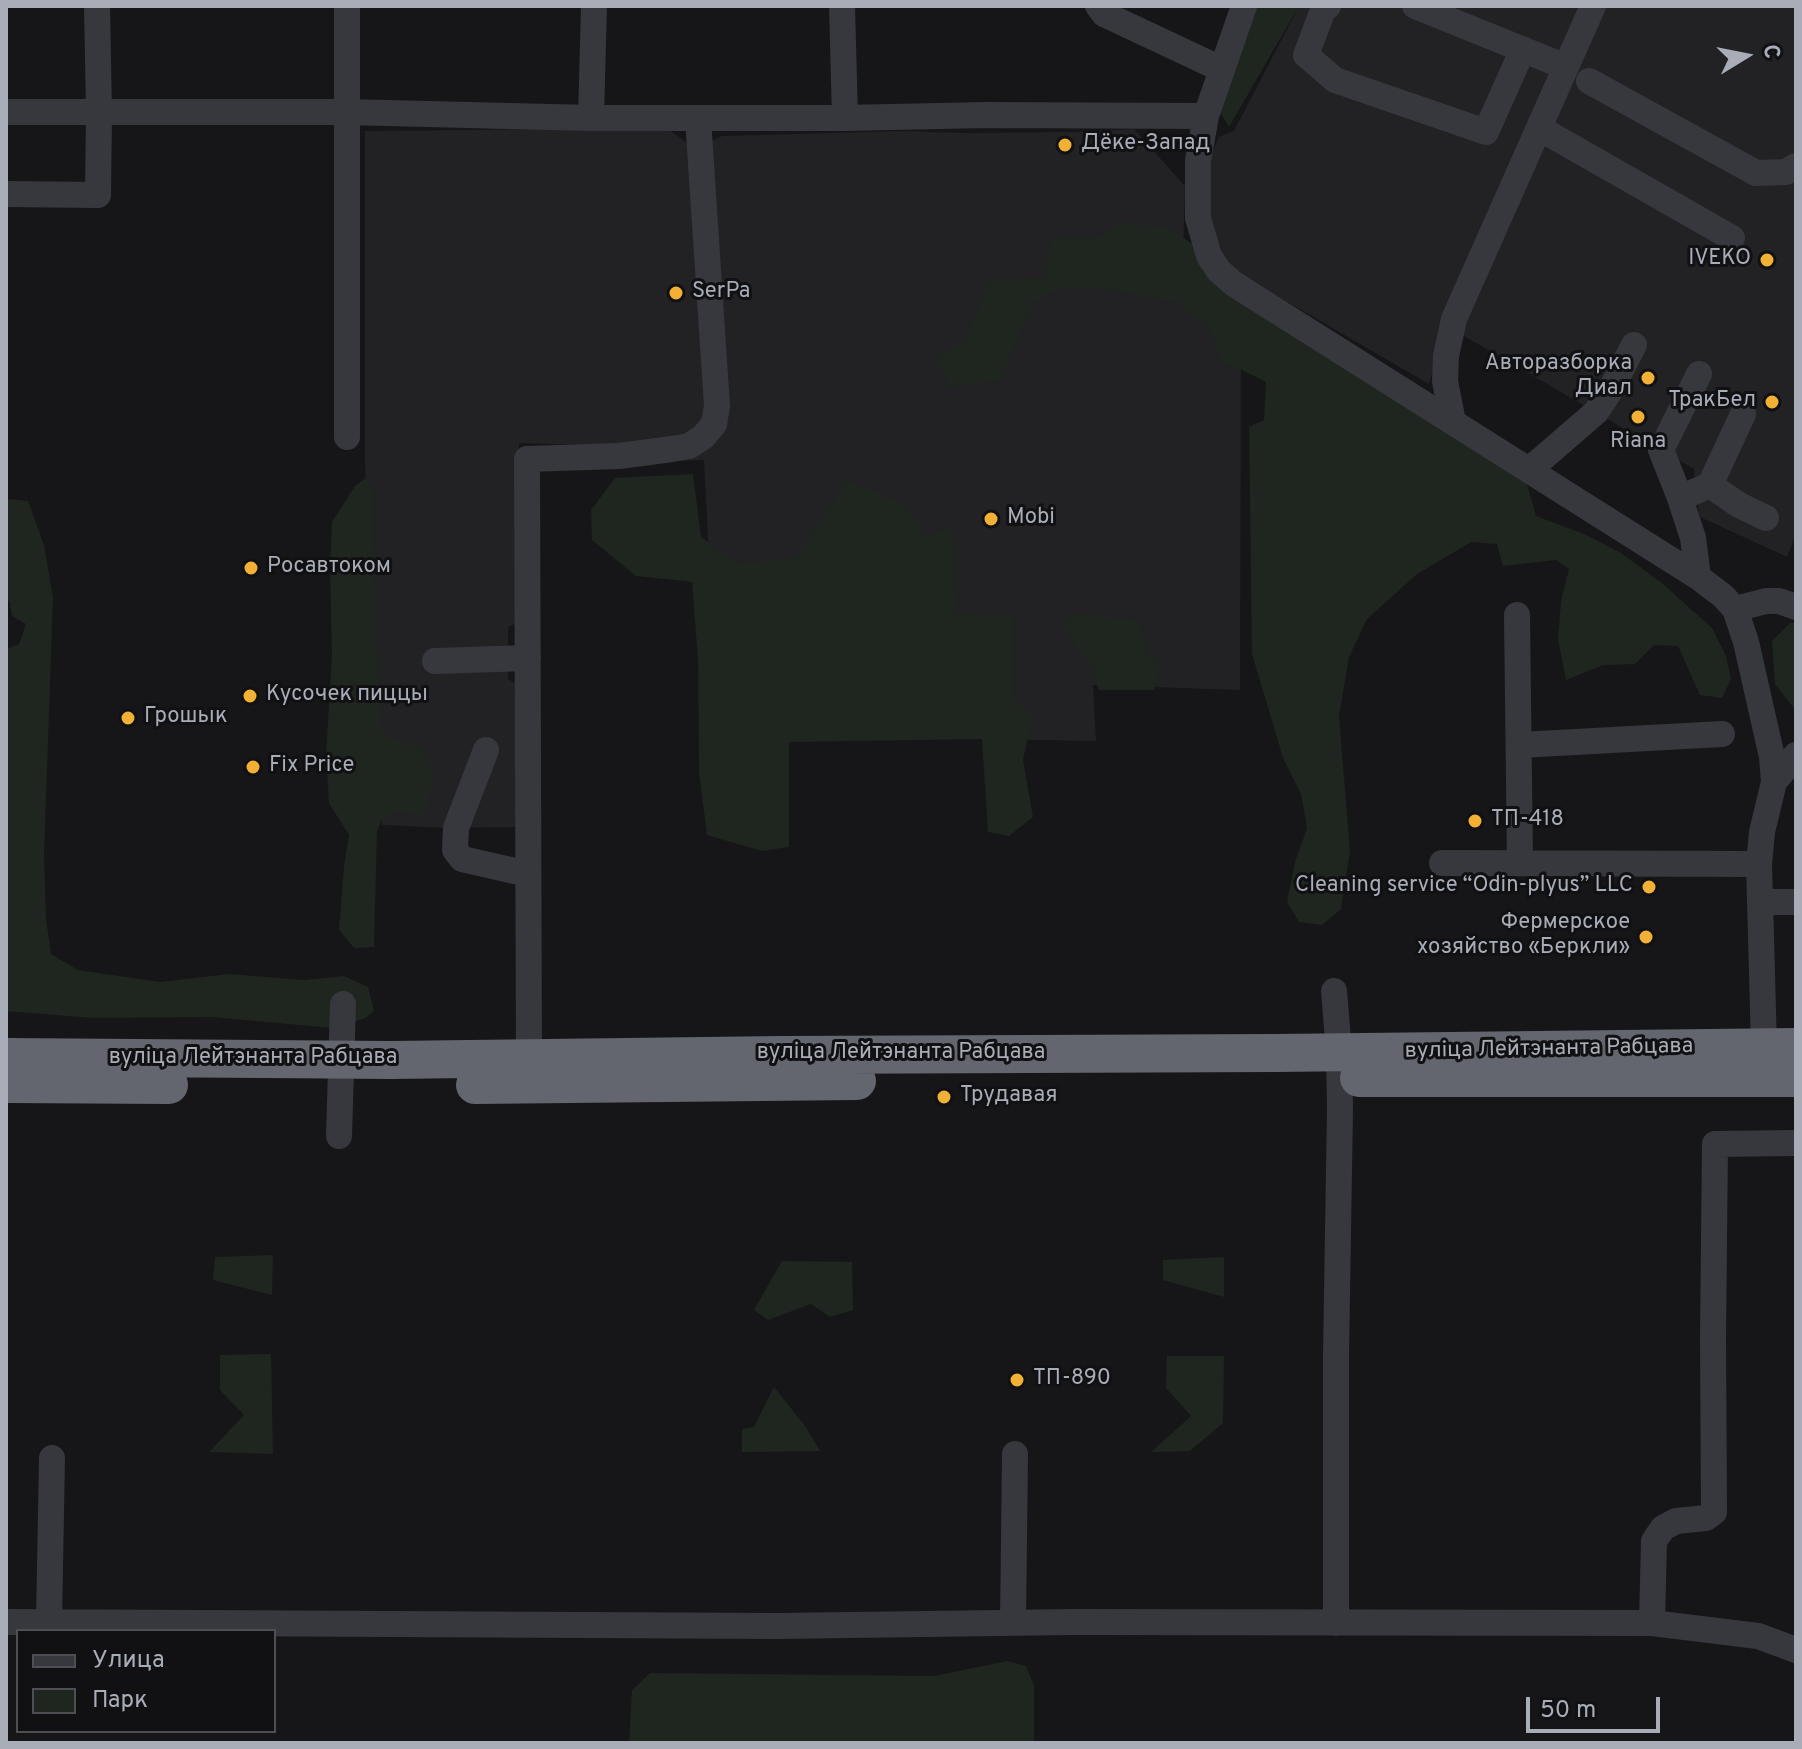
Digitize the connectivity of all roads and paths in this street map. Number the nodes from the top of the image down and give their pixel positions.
1 (97, 6) edge
2 (347, 6) edge
3 (594, 6) edge
4 (842, 6) edge
5 (1098, 6) edge
6 (1244, 6) edge
7 (1328, 6) edge
8 (1415, 6) edge
9 (1593, 6) edge
10 (1523, 49) junction
11 (1566, 67) junction
12 (1221, 69) junction
13 (1589, 81) dead end
14 (6, 112) edge
15 (346, 112) junction
16 (99, 113) junction
17 (1206, 116) junction
18 (591, 118) junction
19 (698, 118) junction
20 (845, 118) junction
21 (1539, 128) junction
22 (1796, 166) edge
23 (6, 194) edge
24 (1732, 238) dead end
25 (1634, 345) dead end
26 (1699, 374) dead end
27 (1743, 414) dead end
28 (1453, 422) junction
29 (347, 437) dead end
30 (1529, 470) junction
31 (1710, 485) junction
32 (1680, 498) junction
33 (1766, 518) dead end
34 (1698, 577) junction
35 (1796, 607) edge
36 (1735, 609) junction
37 (1517, 615) dead end
38 (528, 658) junction
39 (435, 661) dead end
40 (1722, 734) dead end
41 (1520, 745) junction
42 (486, 750) dead end
43 (1796, 755) edge
44 (1774, 782) junction
45 (1442, 863) dead end
46 (1520, 863) junction
47 (1759, 864) junction
48 (528, 874) junction
49 (1760, 902) junction
50 (1796, 902) edge
51 (1334, 991) dead end
52 (343, 1004) dead end
53 (1780, 1047) edge
54 (6, 1057) edge
55 (529, 1058) junction
56 (1339, 1065) junction
57 (341, 1073) junction
58 (1796, 1078) edge
59 (6, 1084) edge
60 (339, 1136) dead end
61 (1796, 1143) edge
62 (1015, 1454) dead end
63 (52, 1458) dead end
64 (49, 1621) junction
65 (6, 1622) edge
66 (1013, 1623) junction
67 (1336, 1623) junction
68 (1652, 1623) junction
69 (1796, 1650) edge

1 - 16 street
2 - 15 street
3 - 18 street
4 - 20 street
5 - 12 street
6 - 12 street
7 - 10 street
8 - 10 street
9 - 11 street
10 - 11 street
11 - 21 street
12 - 17 street
13 - 22 street
14 - 16 street
15 - 16 street
15 - 18 street
15 - 29 street
16 - 23 street
17 - 20 street
17 - 28 street
18 - 19 street
19 - 20 street
19 - 38 street
21 - 24 street
21 - 28 street
25 - 30 street
26 - 32 street
27 - 31 street
28 - 30 street
30 - 34 street
31 - 32 street
31 - 33 street
32 - 34 street
34 - 36 street
35 - 36 street
36 - 44 street
37 - 41 street
38 - 39 street
38 - 48 street
40 - 41 street
41 - 46 street
42 - 48 street
43 - 44 street
44 - 47 street
45 - 46 street
46 - 47 street
47 - 49 street
48 - 55 street
49 - 50 street
49 - 53 street
51 - 56 street
52 - 57 street
53 - 56 highway, вуліца Лейтэнанта Рабцава
54 - 57 highway, вуліца Лейтэнанта Рабцава
55 - 56 highway, вуліца Лейтэнанта Рабцава
55 - 57 highway, вуліца Лейтэнанта Рабцава
56 - 57 highway, вуліца Лейтэнанта Рабцава
56 - 58 highway, вуліца Лейтэнанта Рабцава
56 - 67 street
57 - 59 highway, вуліца Лейтэнанта Рабцава
57 - 60 street
61 - 68 street
62 - 66 street
63 - 64 street
64 - 65 street
64 - 66 street
66 - 67 street
67 - 68 street
68 - 69 street

